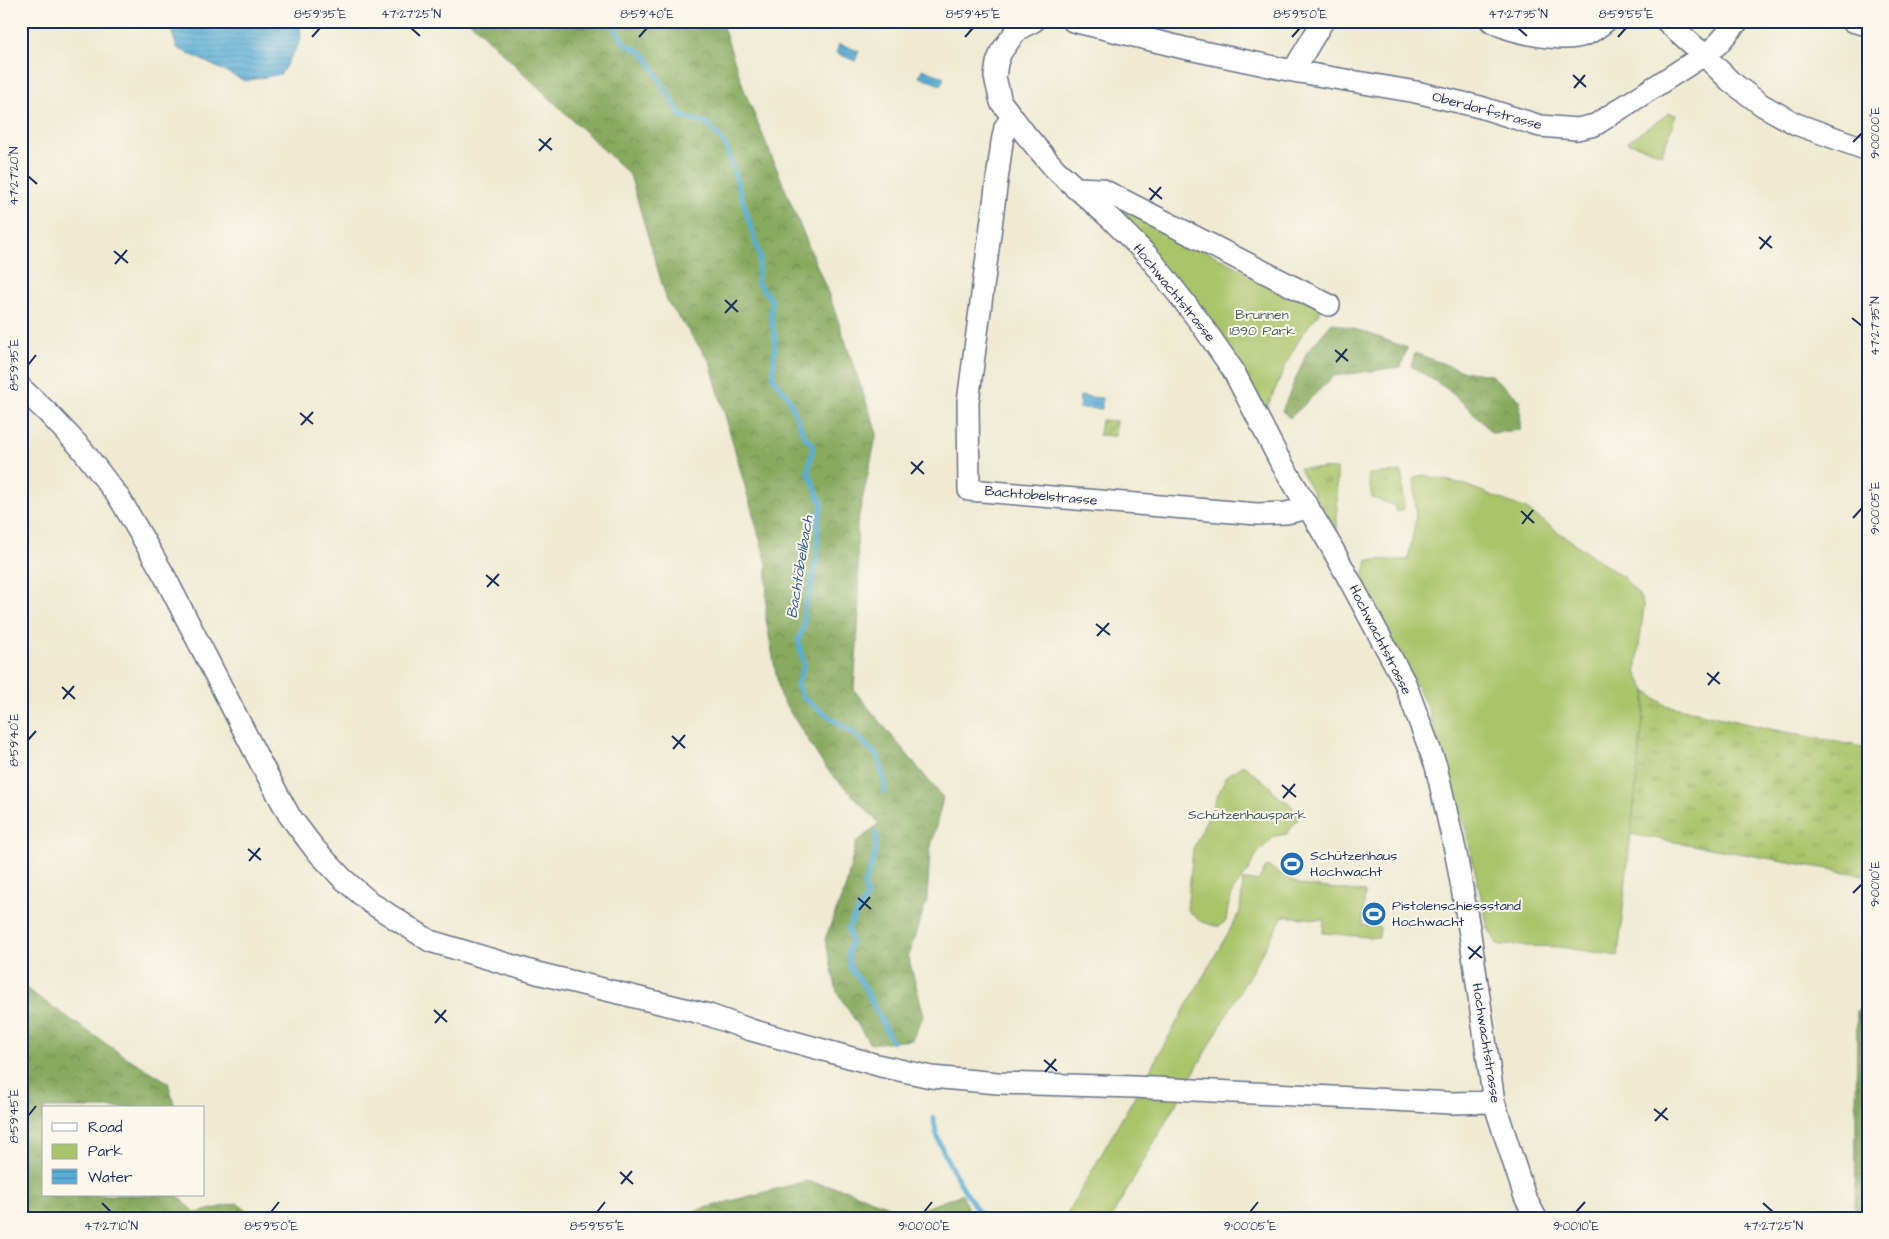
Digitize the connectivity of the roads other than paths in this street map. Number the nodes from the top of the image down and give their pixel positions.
1 (1073, 21) edge
2 (1322, 21) edge
3 (1491, 21) edge
4 (1606, 21) edge
5 (1666, 21) edge
6 (1738, 21) edge
7 (1852, 21) edge
8 (1024, 23) edge
9 (1868, 25) edge
10 (1704, 55) junction
11 (1293, 71) junction
12 (1012, 118) junction
13 (1868, 150) edge
14 (1075, 188) junction
15 (1328, 305) dead end
16 (21, 388) edge
17 (1309, 508) junction
18 (1494, 1102) junction
19 (1536, 1218) edge

1 - 11 street
2 - 11 street
3 - 4 street
5 - 10 street
6 - 10 street, Oberdorfstrasse
7 - 9 street
8 - 12 street, Hochwachtstrasse
10 - 11 street, Oberdorfstrasse
10 - 13 street
12 - 14 street, Hochwachtstrasse
12 - 17 street, Bachtobelstrasse
14 - 15 street
14 - 17 street, Hochwachtstrasse
16 - 18 street
17 - 18 street, Hochwachtstrasse
18 - 19 street, Hochwachtstrasse

